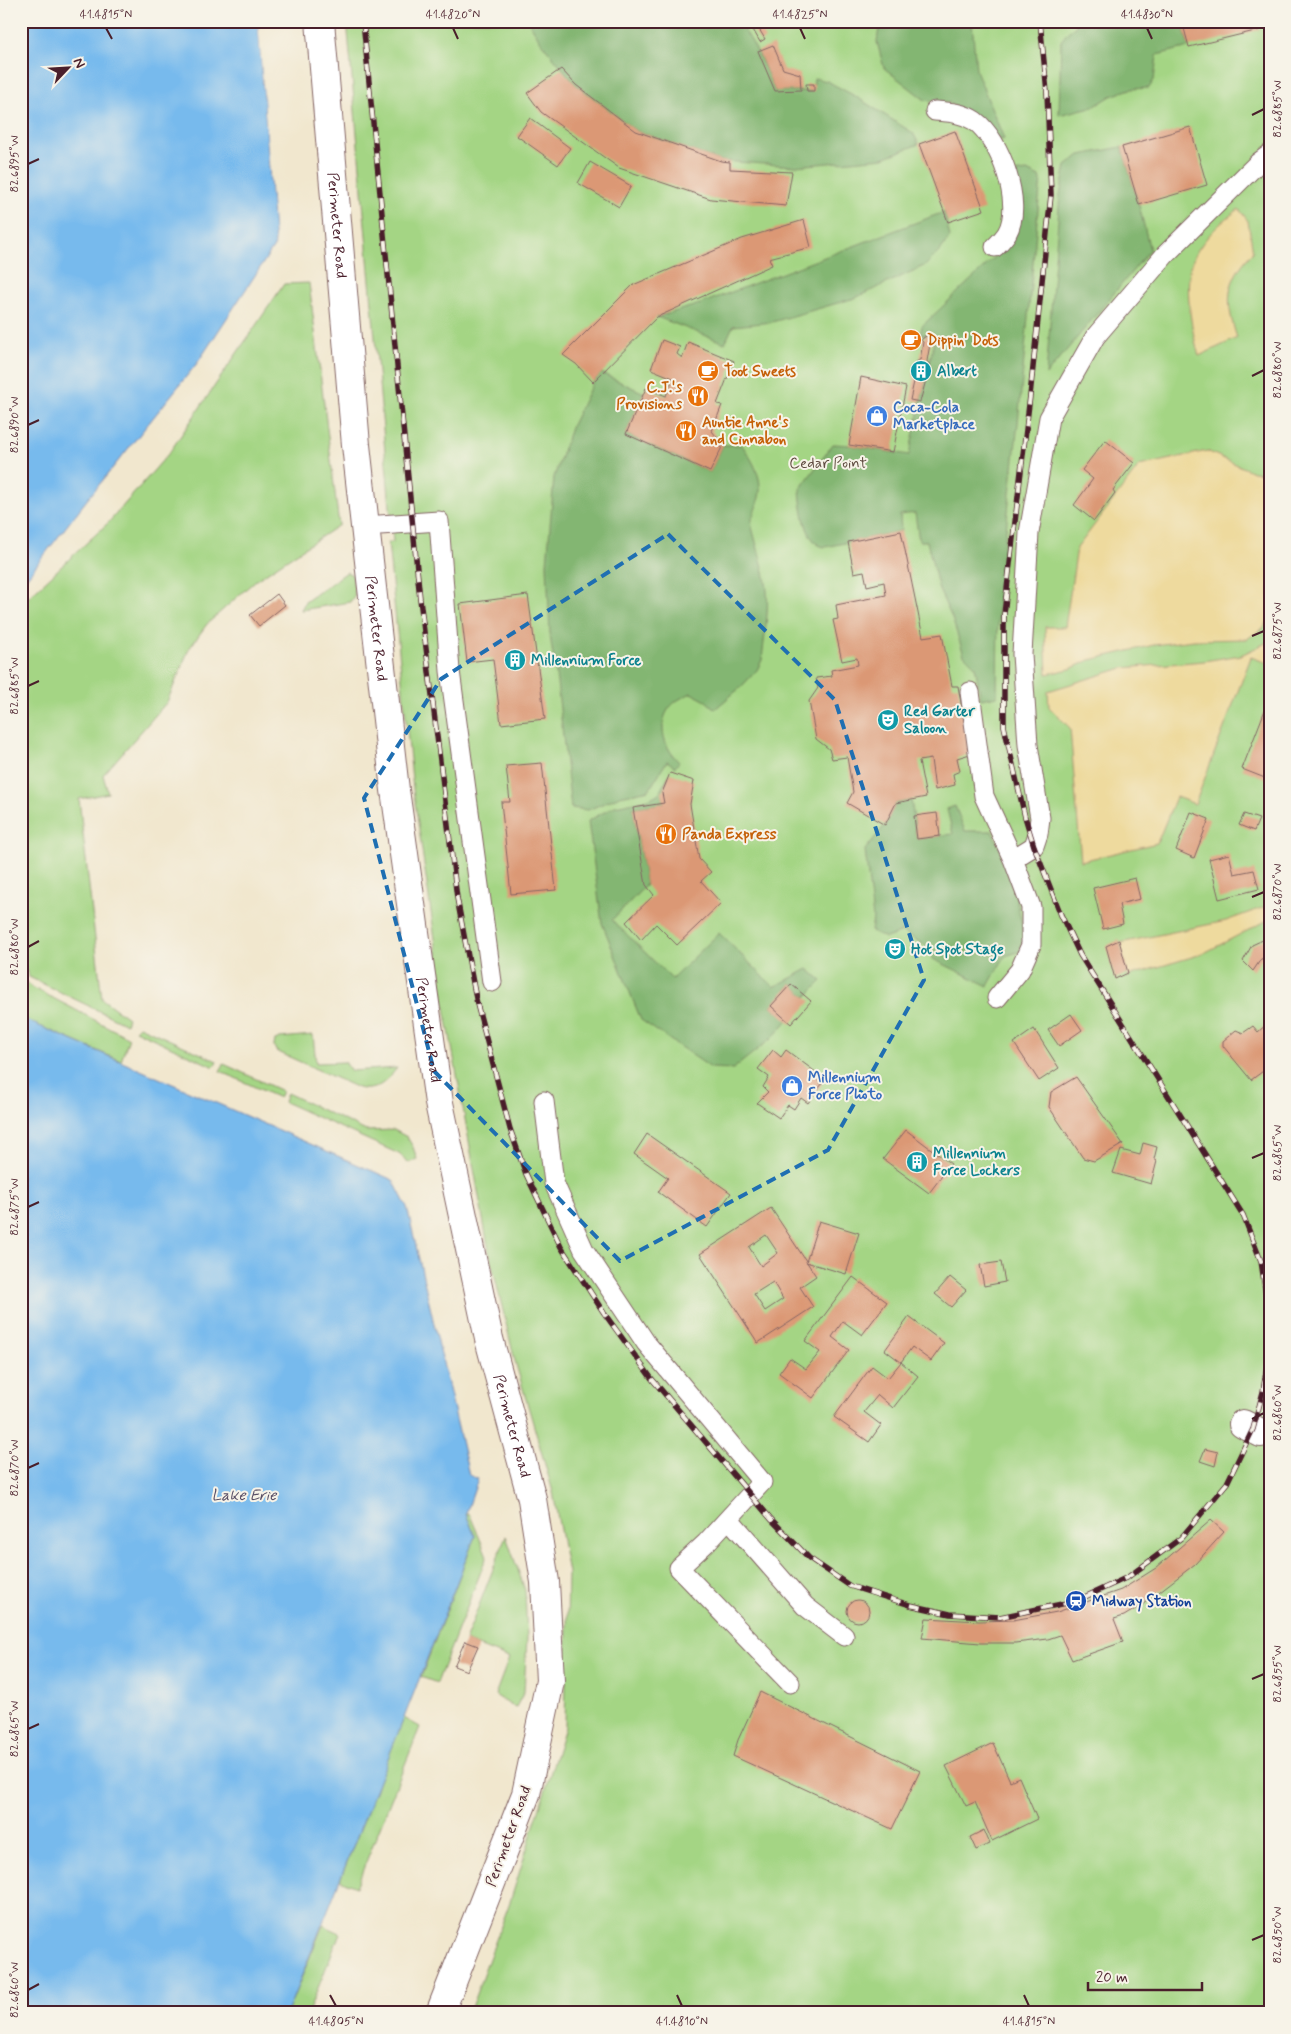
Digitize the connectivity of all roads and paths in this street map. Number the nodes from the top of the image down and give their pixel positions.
1 (320, 21) edge
2 (935, 111) dead end
3 (1270, 154) edge
4 (995, 247) dead end
5 (365, 526) junction
6 (970, 692) dead end
7 (1013, 859) junction
8 (492, 982) dead end
9 (997, 998) dead end
10 (544, 1101) dead end
11 (729, 1519) junction
12 (844, 1636) dead end
13 (790, 1683) dead end
14 (440, 2013) edge

1 - 5 street, Perimeter Road
2 - 4 lane
3 - 7 lane
5 - 8 lane
5 - 14 street, Perimeter Road
6 - 7 lane
7 - 9 lane
10 - 11 lane
11 - 12 lane
11 - 13 lane

